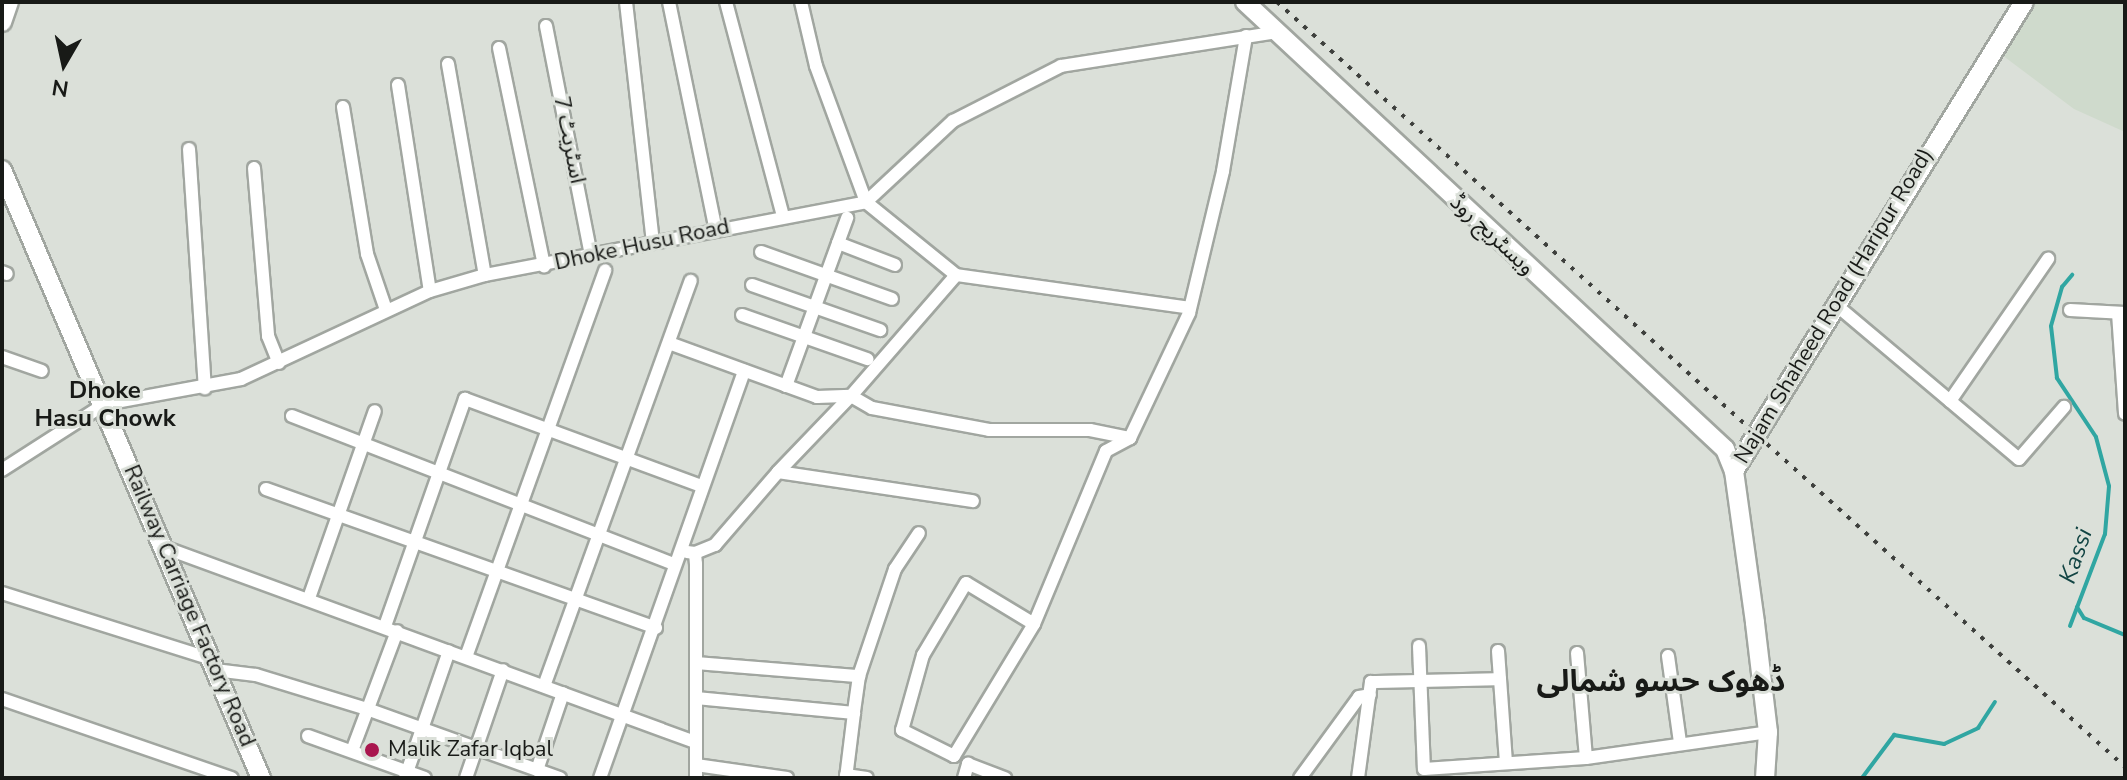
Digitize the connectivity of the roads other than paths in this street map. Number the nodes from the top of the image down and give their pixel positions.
1 (9, 2) edge
2 (626, 2) edge
3 (669, 2) edge
4 (726, 2) edge
5 (801, 2) edge
6 (1245, 2) edge
7 (2024, 2) edge
8 (2, 22) edge
9 (546, 26) dead end
10 (1277, 32) junction
11 (1246, 36) junction
12 (499, 48) dead end
13 (448, 64) dead end
14 (398, 85) dead end
15 (343, 107) dead end
16 (189, 149) dead end
17 (254, 168) dead end
18 (2, 170) edge
19 (866, 202) junction
20 (783, 216) junction
21 (847, 218) dead end
22 (716, 230) junction
23 (653, 242) junction
24 (838, 243) junction
25 (761, 252) dead end
26 (591, 255) junction
27 (2048, 259) dead end
28 (895, 265) dead end
29 (544, 266) junction
30 (605, 270) dead end
31 (485, 275) junction
32 (826, 275) junction
33 (956, 275) junction
34 (691, 281) dead end
35 (752, 285) dead end
36 (430, 291) junction
37 (892, 299) dead end
38 (1836, 305) junction
39 (385, 307) junction
40 (815, 307) junction
41 (1190, 308) junction
42 (2070, 310) dead end
43 (2122, 313) edge
44 (742, 315) dead end
45 (880, 330) dead end
46 (804, 337) junction
47 (669, 343) junction
48 (2, 357) edge
49 (867, 359) dead end
50 (279, 363) junction
51 (42, 371) dead end
52 (744, 371) junction
53 (786, 386) junction
54 (205, 388) junction
55 (851, 396) junction
56 (1950, 401) junction
57 (105, 404) junction
58 (2064, 407) dead end
59 (375, 411) dead end
60 (2125, 414) edge
61 (292, 416) dead end
62 (548, 428) junction
63 (1130, 438) junction
64 (363, 443) junction
65 (628, 458) junction
66 (2, 470) edge
67 (1734, 471) junction
68 (778, 472) junction
69 (439, 473) junction
70 (701, 486) junction
71 (266, 489) dead end
72 (973, 501) dead end
73 (521, 504) junction
74 (338, 515) junction
75 (919, 533) dead end
76 (600, 535) junction
77 (415, 542) junction
78 (163, 547) junction
79 (695, 553) junction
80 (676, 558) junction
81 (496, 571) junction
82 (2, 593) edge
83 (309, 598) junction
84 (576, 599) junction
85 (1034, 624) junction
86 (656, 628) junction
87 (391, 629) junction
88 (1419, 646) dead end
89 (449, 651) junction
90 (1498, 651) dead end
91 (1577, 653) dead end
92 (1668, 656) dead end
93 (466, 657) junction
94 (696, 663) junction
95 (213, 664) junction
96 (503, 670) junction
97 (859, 676) junction
98 (1500, 679) junction
99 (1421, 684) junction
100 (544, 686) junction
101 (563, 693) junction
102 (1370, 695) junction
103 (696, 698) junction
104 (2, 699) edge
105 (367, 709) junction
106 (854, 713) junction
107 (623, 715) junction
108 (423, 729) junction
109 (1768, 732) junction
110 (308, 736) dead end
111 (695, 742) junction
112 (1680, 742) junction
113 (478, 749) junction
114 (352, 751) junction
115 (1586, 758) junction
116 (1513, 762) junction
117 (533, 772) edge
118 (696, 772) edge
119 (1424, 774) edge
120 (406, 775) edge
121 (846, 776) edge
122 (232, 778) edge
123 (261, 778) edge
124 (425, 778) edge
125 (466, 778) edge
126 (560, 778) edge
127 (600, 778) edge
128 (787, 778) edge
129 (867, 778) edge
130 (964, 778) edge
131 (1005, 778) edge
132 (1300, 778) edge
133 (1358, 778) edge
134 (1520, 778) edge
135 (1765, 778) edge

1 - 8 main road
2 - 23 street
3 - 22 street
4 - 20 street
5 - 19 street
6 - 10 main road, ویسٹریج روڈ
7 - 38 main road, Najam Shaheed Road (Haripur Road)
9 - 26 street, اسٹریٹ 7
10 - 11 street
10 - 67 main road, ویسٹریج روڈ
11 - 19 street
11 - 41 street
12 - 29 street
13 - 31 street
14 - 36 street
15 - 39 street
16 - 54 street
17 - 50 street
18 - 57 main road, Railway Carriage Factory Road
19 - 20 street, Dhoke Husu Road
19 - 33 street
20 - 22 street, Dhoke Husu Road
21 - 24 street
22 - 23 street, Dhoke Husu Road
23 - 26 street, Dhoke Husu Road
24 - 28 street
24 - 32 street
25 - 32 street
26 - 29 street, Dhoke Husu Road
27 - 56 street
29 - 31 street, Dhoke Husu Road
30 - 62 street
31 - 36 street, Dhoke Husu Road
32 - 37 street
32 - 40 street
33 - 41 street
33 - 55 street
34 - 47 street
35 - 40 street
36 - 39 street, Dhoke Husu Road
38 - 56 street
38 - 67 main road, Najam Shaheed Road (Haripur Road)
39 - 50 street, Dhoke Husu Road
40 - 45 street
40 - 46 street
41 - 63 street
42 - 43 street
43 - 60 street
44 - 46 street
46 - 49 street
46 - 53 street
47 - 52 street
47 - 65 street
48 - 51 street
50 - 54 street, Dhoke Husu Road
52 - 53 street
52 - 70 street
53 - 55 street
54 - 57 street, Dhoke Husu Road
55 - 63 street
55 - 68 street
56 - 58 street
57 - 66 street, Dhoke Husu Road
57 - 78 main road, Railway Carriage Factory Road
59 - 64 street
61 - 64 street
62 - 65 street
62 - 69 street
62 - 73 street
63 - 85 street
64 - 69 street
64 - 74 street
65 - 70 street
65 - 76 street
67 - 109 main road, Najam Shaheed Road (Haripur Road)
68 - 72 street
68 - 79 street
69 - 73 street
69 - 77 street
70 - 80 street
71 - 74 street
73 - 76 street
73 - 81 street
74 - 77 street
74 - 83 street
75 - 97 street
76 - 80 street
76 - 84 street
77 - 81 street
77 - 87 street
78 - 83 street
78 - 95 main road, Railway Carriage Factory Road
79 - 80 street
79 - 94 street
80 - 86 street
81 - 84 street
81 - 93 street
82 - 95 street
83 - 87 street
84 - 86 street
84 - 100 street
85 - 85 street
86 - 107 street
87 - 89 street
87 - 105 street
88 - 99 street
89 - 93 street
89 - 108 street
90 - 98 street
91 - 115 street
92 - 112 street
93 - 96 street
94 - 97 street
94 - 103 street
95 - 105 street
95 - 123 main road, Railway Carriage Factory Road
96 - 100 street
96 - 113 street
97 - 106 street
98 - 99 street
98 - 116 street
99 - 102 street
99 - 119 street
100 - 101 street
101 - 107 street
101 - 117 street
102 - 132 street
102 - 133 street
103 - 106 street
103 - 111 street
104 - 122 street
105 - 108 street
105 - 114 street
106 - 121 street
107 - 111 street
107 - 127 street
108 - 113 street
108 - 120 street
109 - 112 street
109 - 135 main road, Najam Shaheed Road (Haripur Road)
110 - 114 street
111 - 118 street
112 - 115 street
113 - 117 street
113 - 125 street
114 - 120 street
115 - 116 street
116 - 119 street
116 - 134 street
117 - 126 street
118 - 128 street
120 - 124 street
121 - 129 street
130 - 131 street

